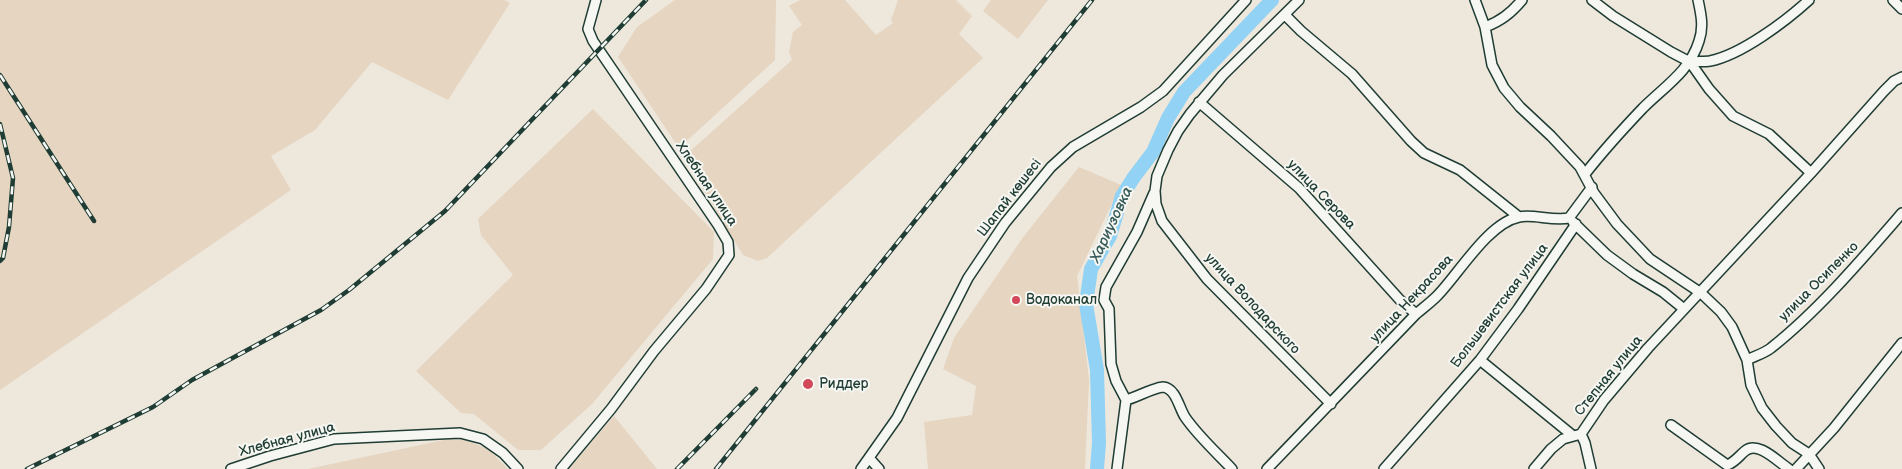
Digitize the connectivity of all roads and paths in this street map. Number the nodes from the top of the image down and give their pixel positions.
1 (596, 0) edge
2 (1246, 0) edge
3 (1299, 0) edge
4 (1474, 0) edge
5 (1522, 0) edge
6 (1592, 0) edge
7 (1698, 0) edge
8 (1809, 0) edge
9 (1893, 0) edge
10 (1902, 9) edge
11 (1285, 15) junction
12 (1485, 27) junction
13 (1690, 62) junction
14 (1902, 77) edge
15 (1199, 102) junction
16 (1811, 173) junction
17 (1585, 174) junction
18 (1592, 187) junction
19 (1155, 191) junction
20 (1902, 213) edge
21 (1519, 217) junction
22 (1572, 221) junction
23 (1700, 293) junction
24 (1684, 309) junction
25 (1416, 314) junction
26 (1902, 343) edge
27 (1480, 360) junction
28 (1748, 360) junction
29 (1126, 400) junction
30 (1330, 404) junction
31 (1671, 424) dead end
32 (1576, 434) junction
33 (1809, 454) junction
34 (870, 458) junction
35 (231, 469) edge
36 (518, 469) edge
37 (562, 469) edge
38 (861, 469) edge
39 (879, 469) edge
40 (1117, 469) edge
41 (1232, 469) edge
42 (1267, 469) edge
43 (1384, 469) edge
44 (1534, 469) edge
45 (1591, 469) edge
46 (1789, 469) edge
47 (1796, 469) edge
48 (1819, 469) edge

1 - 37 street, Хлебная улица
2 - 34 street, Шапай көшесі
3 - 11 street, улица Володарского
4 - 12 street
5 - 12 street
6 - 13 street
7 - 13 street
8 - 13 street
9 - 10 street
11 - 15 street, улица Володарского
11 - 21 street
12 - 17 street
13 - 16 street
13 - 17 street
14 - 16 street, Степная улица
15 - 19 street, улица Володарского
15 - 25 street, улица Серова
16 - 23 street, Степная улица
17 - 18 street
18 - 22 street
18 - 23 street
19 - 29 street
19 - 30 street, улица Володарского
20 - 28 street, улица Осипенко
21 - 22 street
21 - 25 street, улица Некрасова
22 - 24 street
22 - 27 street, Большевистская улица
23 - 24 street, Степная улица
23 - 28 street
24 - 32 street, Степная улица
25 - 30 street, улица Некрасова
26 - 33 street
27 - 32 street
27 - 43 street, Большевистская улица
28 - 33 street
29 - 40 street
29 - 41 street
30 - 42 street, улица Некрасова
31 - 46 street
32 - 44 street, Степная улица
32 - 45 street
33 - 47 street
33 - 48 street
34 - 38 street, Шапай көшесі
34 - 39 street
35 - 36 street, Хлебная улица

